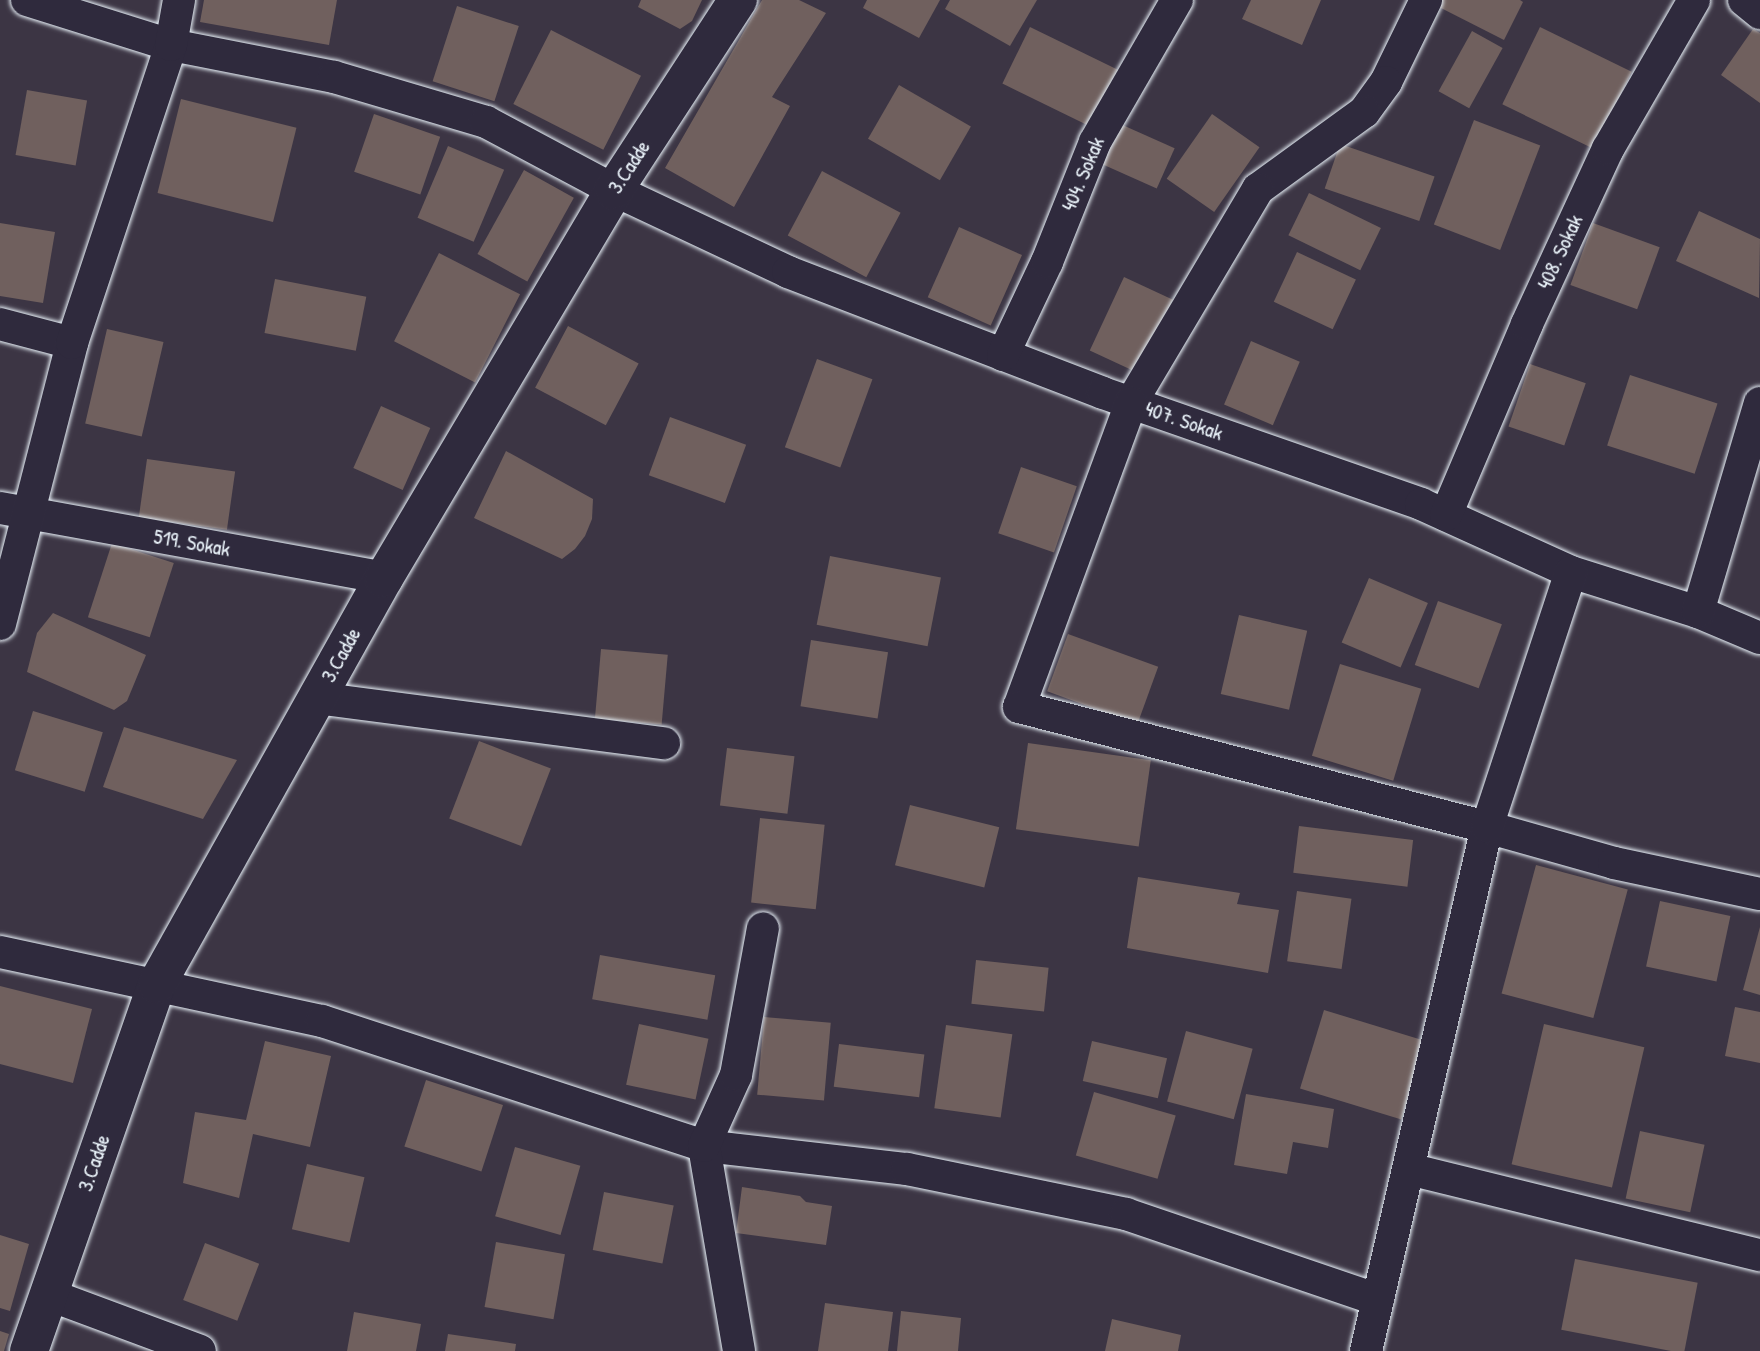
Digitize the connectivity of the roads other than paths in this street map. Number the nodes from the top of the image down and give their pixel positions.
1 (27, 0) edge
2 (179, 0) edge
3 (738, 0) edge
4 (1177, 0) edge
5 (1426, 0) edge
6 (1694, 0) edge
7 (1744, 0) edge
8 (1760, 13) edge
9 (171, 45) junction
10 (614, 190) junction
11 (0, 324) edge
12 (72, 343) junction
13 (1003, 355) junction
14 (1131, 402) junction
15 (1760, 403) edge
16 (14, 510) edge
17 (1446, 514) junction
18 (1572, 572) junction
19 (384, 578) junction
20 (1698, 612) junction
21 (0, 624) edge
22 (1760, 638) edge
23 (316, 698) junction
24 (664, 743) dead end
25 (1487, 827) junction
26 (1760, 894) edge
27 (763, 928) dead end
28 (0, 952) edge
29 (156, 984) junction
30 (704, 1146) junction
31 (1409, 1169) junction
32 (1760, 1255) edge
33 (47, 1294) junction
34 (1378, 1300) junction
35 (29, 1351) edge
36 (200, 1351) edge
37 (739, 1351) edge
38 (1366, 1351) edge

1 - 9 street, 407. Sokak
2 - 9 street
3 - 10 street, 3.Cadde
4 - 13 street, 404. Sokak
5 - 14 street
6 - 17 street, 408. Sokak
7 - 8 street
9 - 10 street, 407. Sokak
9 - 12 street
10 - 13 street, 407. Sokak
10 - 19 street, 3.Cadde
11 - 12 street
12 - 16 street
13 - 14 street, 407. Sokak
14 - 17 street, 407. Sokak
14 - 25 street
15 - 20 street
16 - 19 street, 519. Sokak
16 - 21 street
17 - 18 street, 407. Sokak
18 - 20 street, 407. Sokak
18 - 25 street
19 - 23 street, 3.Cadde
20 - 22 street, 407. Sokak
23 - 24 street
23 - 29 street, 3.Cadde
25 - 26 street
25 - 31 street
27 - 30 street
28 - 29 street
29 - 30 street
29 - 33 street, 3.Cadde
30 - 34 street
30 - 37 street
31 - 32 street
31 - 34 street
33 - 35 street, 3.Cadde
33 - 36 street
34 - 38 street

